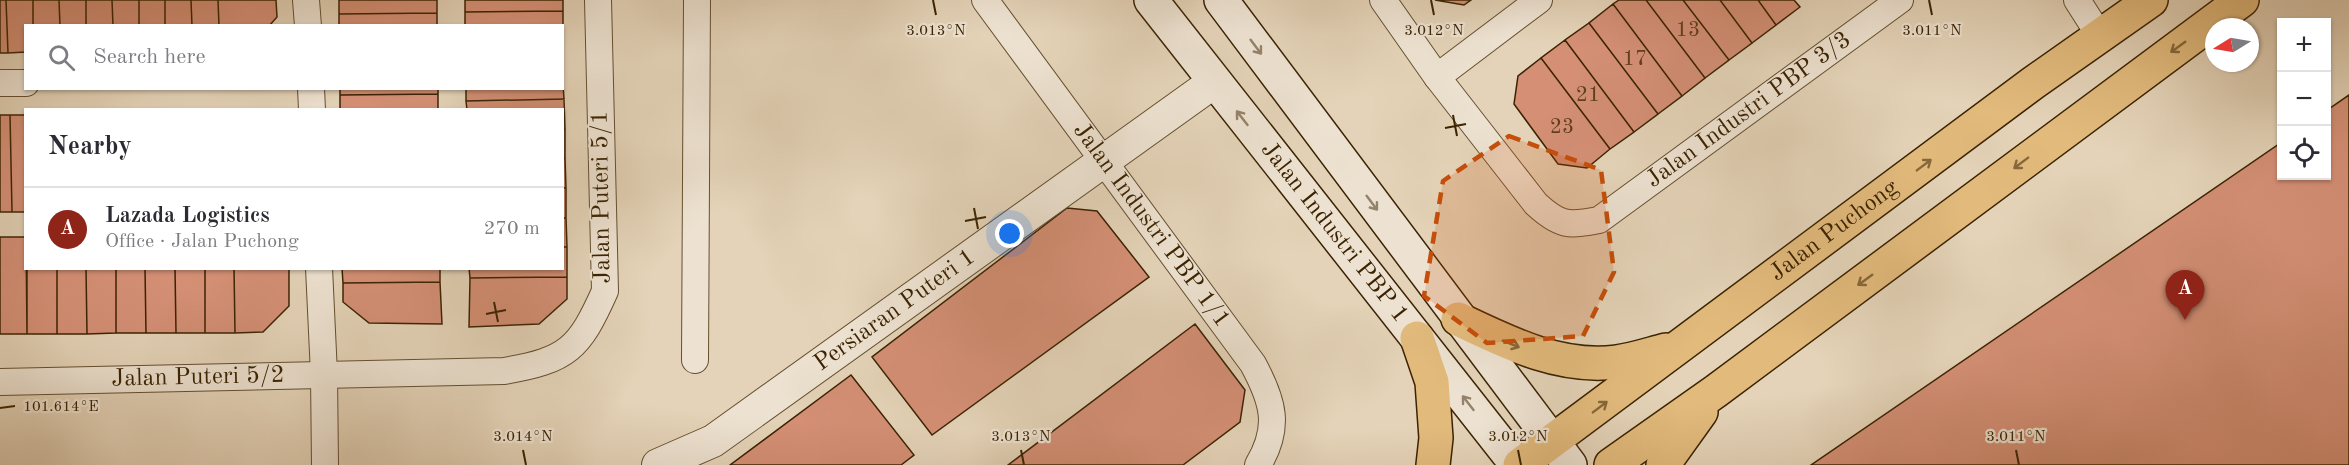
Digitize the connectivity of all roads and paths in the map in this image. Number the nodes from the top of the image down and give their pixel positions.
1 (306, 0) edge
2 (598, 0) edge
3 (697, 0) edge
4 (985, 0) edge
5 (1151, 0) edge
6 (1221, 0) edge
7 (1383, 0) edge
8 (1539, 0) edge
9 (1900, 0) edge
10 (2077, 0) edge
11 (2151, 0) edge
12 (2242, 0) edge
13 (308, 24) edge
14 (2100, 36) junction
15 (1437, 76) junction
16 (1214, 82) junction
17 (0, 83) edge
18 (24, 83) edge
19 (311, 90) edge
20 (312, 108) edge
21 (1103, 160) junction
22 (319, 270) edge
23 (1458, 319) junction
24 (1417, 338) junction
25 (1680, 346) junction
26 (695, 360) dead end
27 (324, 374) junction
28 (0, 382) edge
29 (1716, 391) junction
30 (1562, 454) edge
31 (691, 460) edge
32 (325, 465) edge
33 (658, 465) edge
34 (1258, 465) edge
35 (1433, 465) edge
36 (1518, 465) edge
37 (1611, 465) edge
38 (1663, 465) edge

1 - 13 street
2 - 27 street, Jalan Puteri 5/1
3 - 26 street
4 - 21 street, Jalan Industri PBP 1/1
5 - 16 main road, Jalan Industri PBP 1
6 -> 23 main road, Jalan Industri PBP 1
7 - 15 street
8 - 15 street
9 - 15 street, Jalan Industri PBP 3/3
10 - 14 street
11 - 14 main road, Jalan Puchong
12 -> 29 main road
25 -> 14 main road, Jalan Puchong
16 - 21 street, Persiaran Puteri 1
24 -> 16 main road, Jalan Industri PBP 1
17 - 18 street
19 - 20 street
21 - 31 street, Persiaran Puteri 1
21 - 34 street, Jalan Industri PBP 1/1
22 - 27 street
23 -> 25 main road
23 - 30 main road, Jalan Industri PBP 1
24 - 35 main road
36 -> 24 main road, Jalan Industri PBP 1
30 -> 25 main road, Jalan Puchong
27 - 28 street, Jalan Puteri 5/2
27 - 32 street
29 - 37 main road
29 - 38 main road
30 - 36 main road, Jalan Puchong
31 - 33 street, Persiaran Puteri 1

